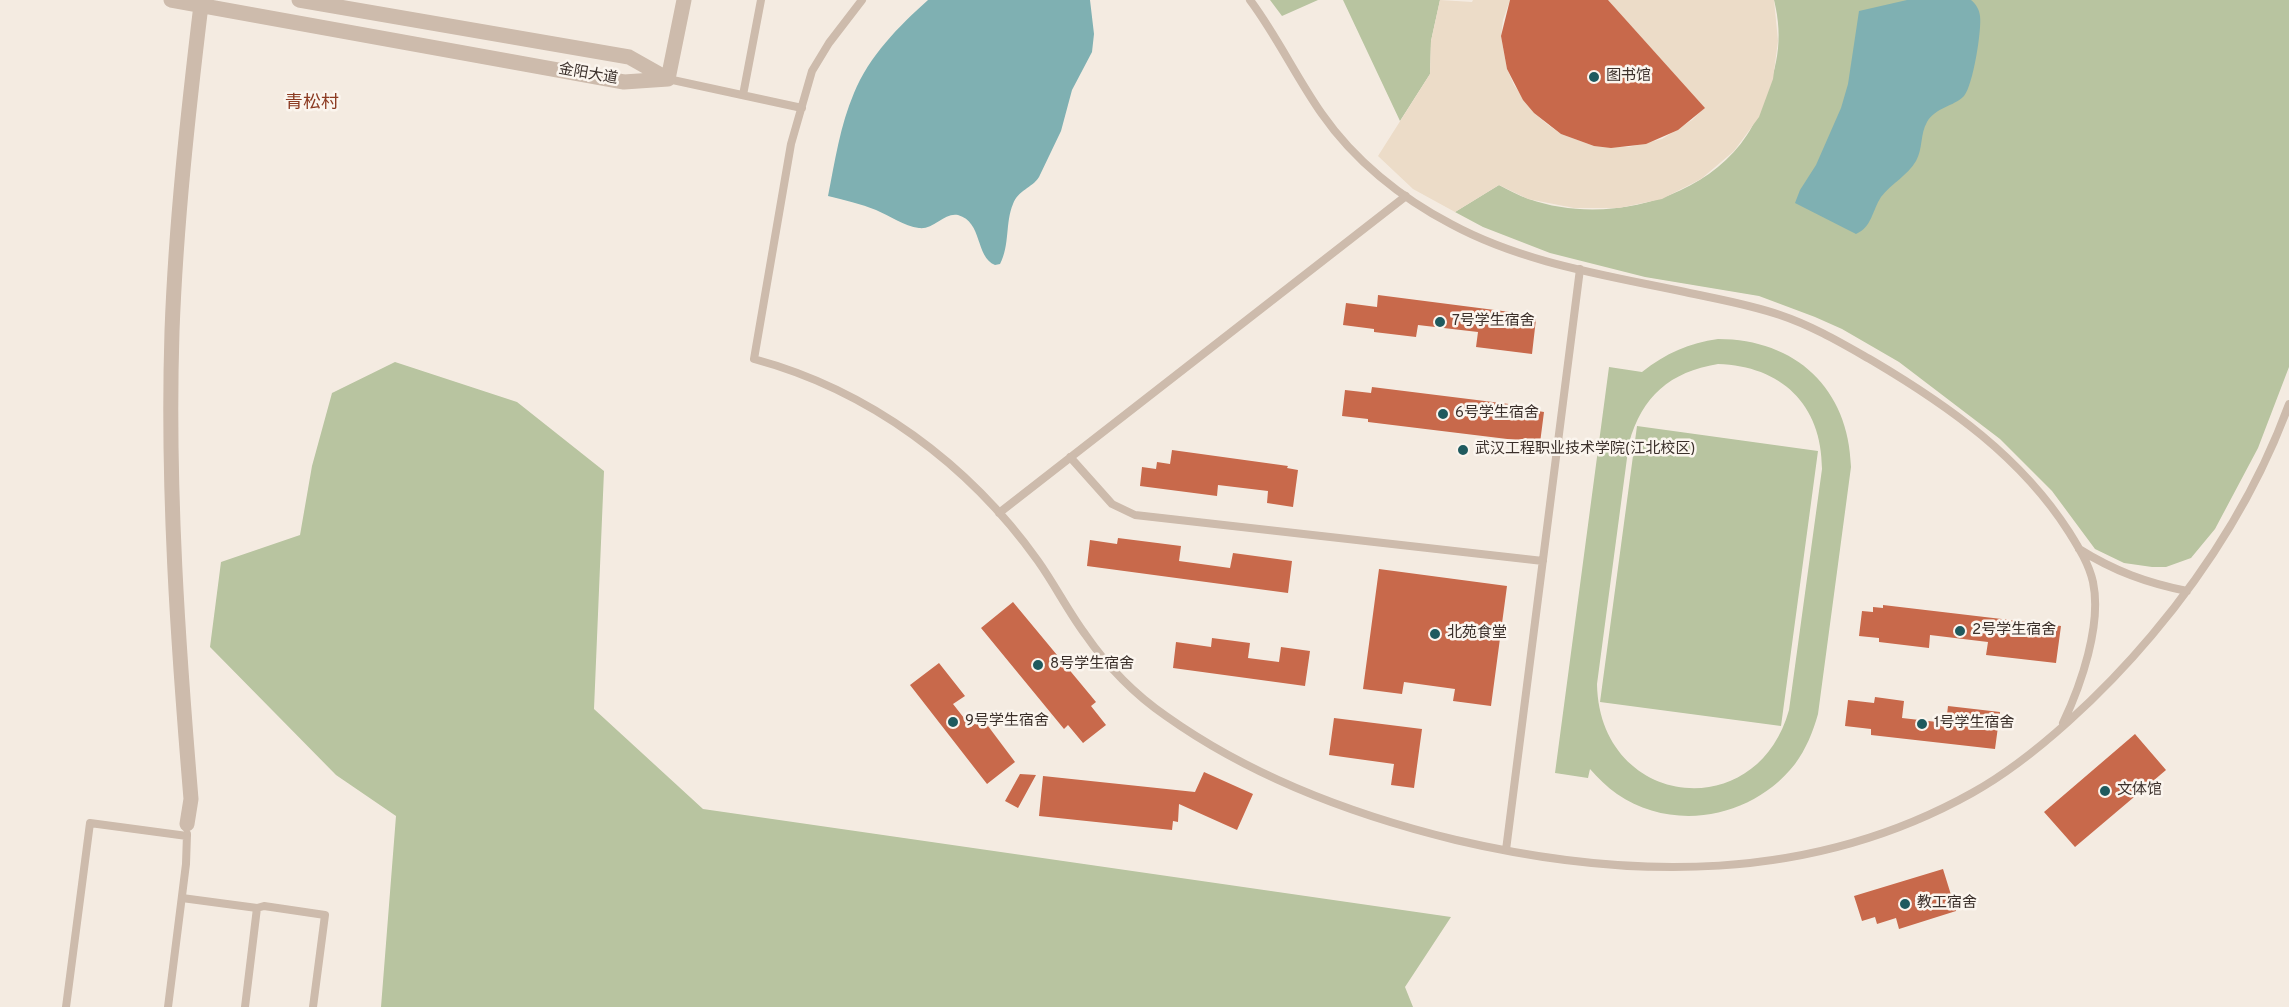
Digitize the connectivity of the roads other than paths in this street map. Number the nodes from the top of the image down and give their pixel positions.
1 (171, 0) edge
2 (299, 0) edge
3 (684, 0) edge
4 (761, 0) edge
5 (862, 0) edge
6 (1250, 0) edge
7 (1257, 0) edge
8 (201, 5) junction
9 (1263, 18) junction
10 (668, 79) junction
11 (743, 95) junction
12 (802, 108) junction
13 (1406, 196) junction
14 (1580, 269) junction
15 (2289, 404) edge
16 (1071, 457) junction
17 (999, 513) junction
18 (2079, 549) junction
19 (1543, 561) junction
20 (2187, 591) junction
21 (2061, 726) junction
22 (187, 830) junction
23 (1506, 850) junction
24 (182, 898) junction
25 (257, 908) junction
26 (66, 1007) edge
27 (168, 1007) edge
28 (245, 1007) edge
29 (313, 1007) edge

1 - 8 street, 金阳大道
2 - 10 street, 金阳大道
3 - 10 street
4 - 11 lane
5 - 12 lane
6 - 9 lane
7 - 9 lane
8 - 10 street, 金阳大道
8 - 22 street
9 - 13 lane
10 - 11 lane
11 - 12 lane
12 - 17 lane
13 - 14 lane
13 - 16 lane
14 - 18 lane
14 - 19 lane
15 - 20 lane
16 - 17 lane
16 - 19 lane
17 - 23 lane
18 - 20 lane
18 - 21 lane
19 - 23 lane
20 - 21 lane
21 - 23 lane
22 - 24 lane
22 - 26 lane
24 - 25 lane
24 - 27 lane
25 - 28 lane
25 - 29 lane

